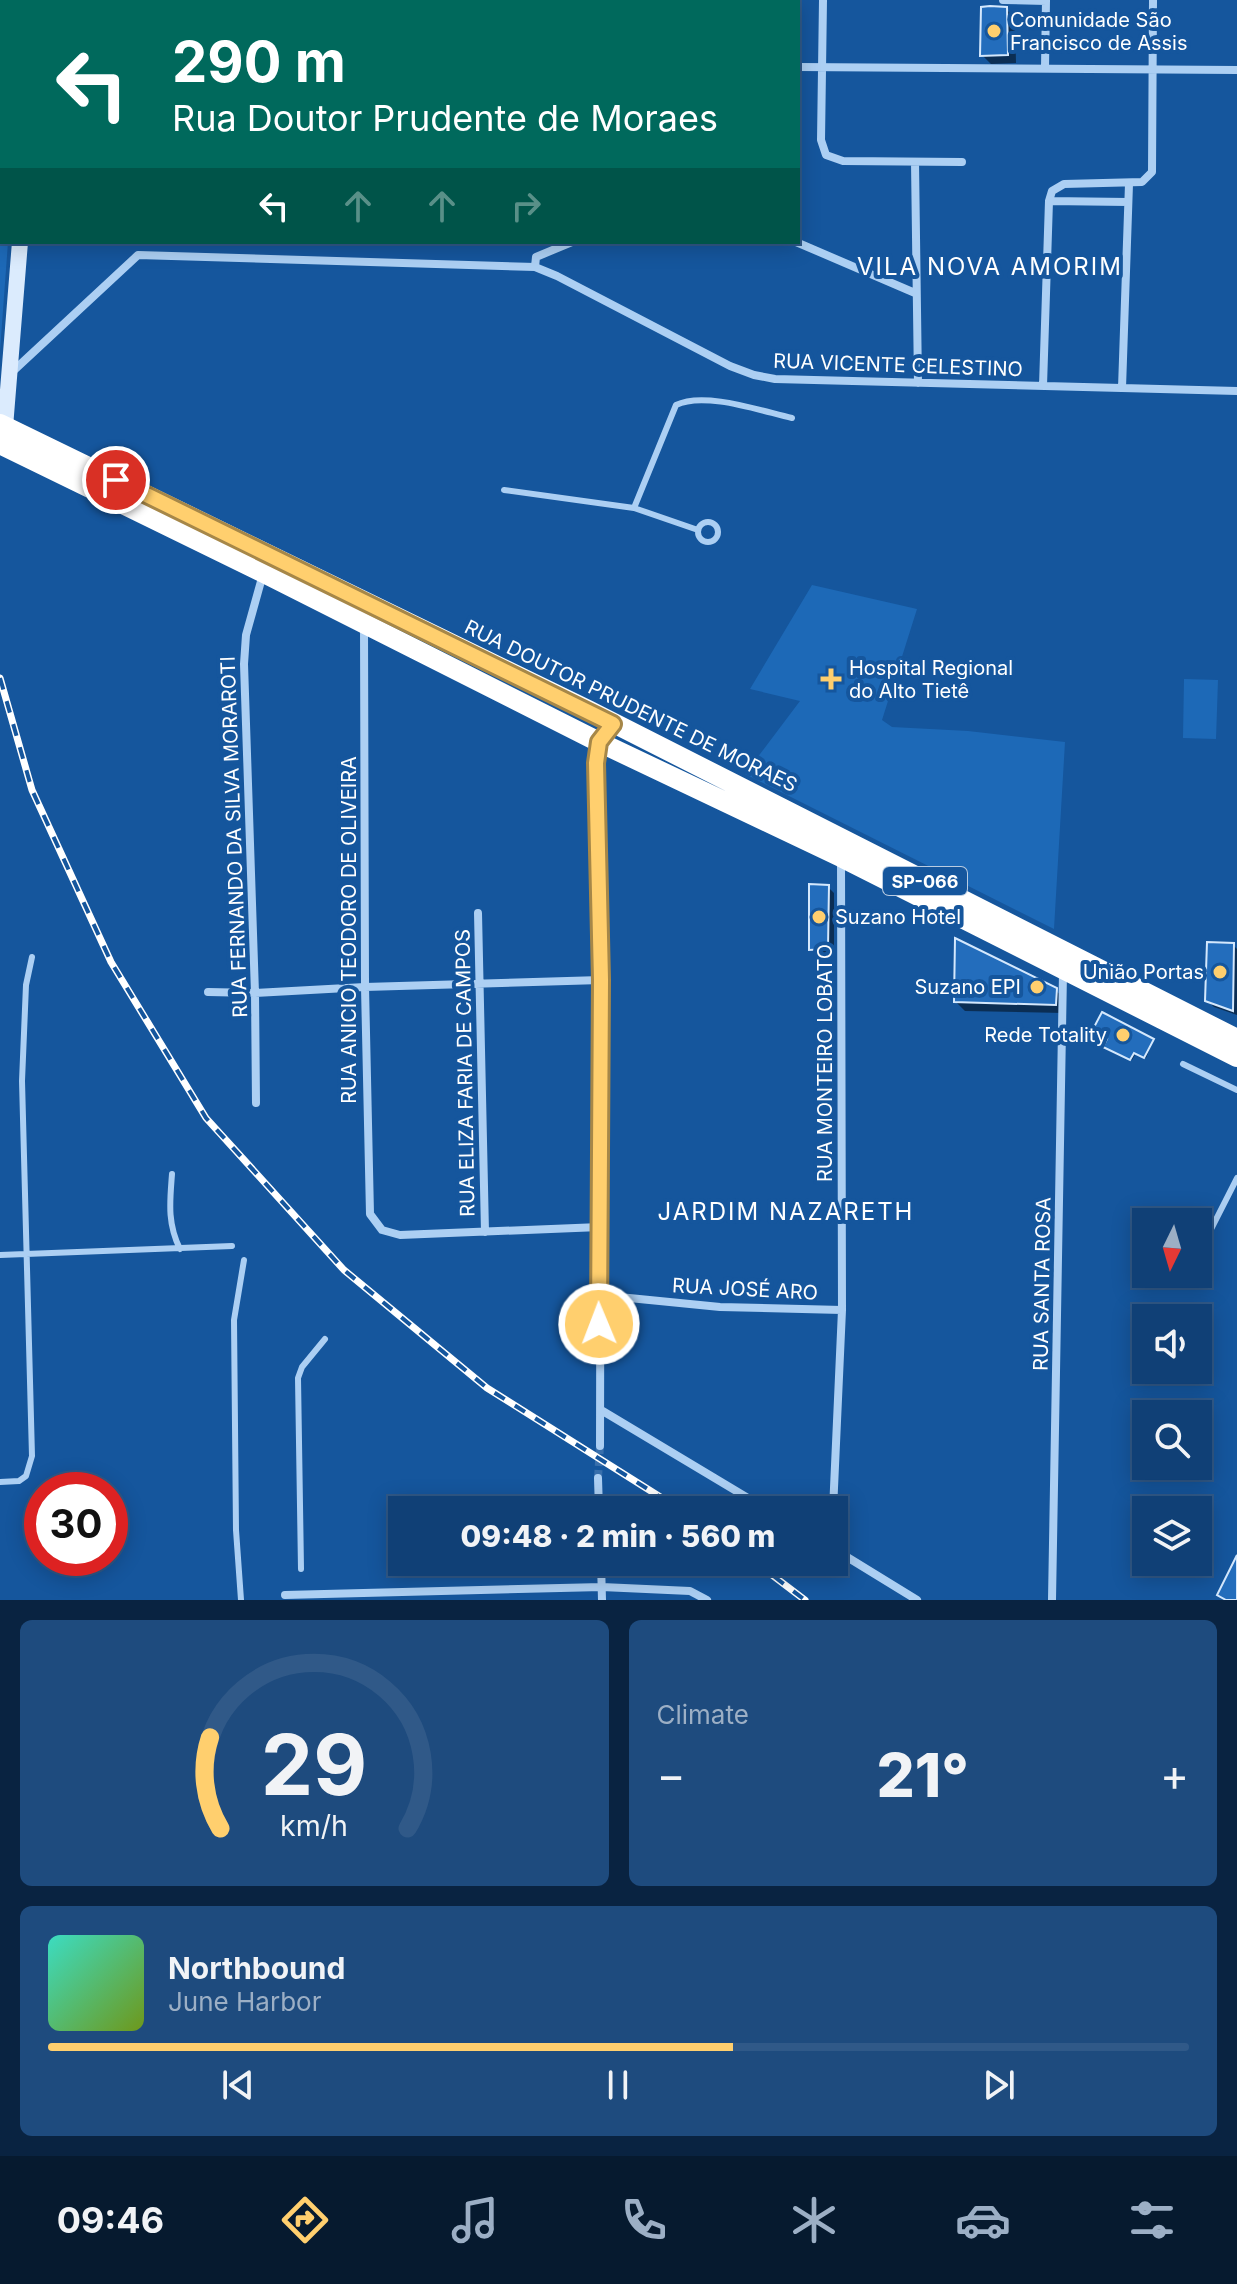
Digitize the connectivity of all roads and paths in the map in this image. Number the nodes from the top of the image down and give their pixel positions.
1 (823, 0) edge
2 (1003, 0) edge
3 (1046, 0) edge
4 (1153, 0) edge
5 (800, 67) edge
6 (820, 67) junction
7 (1045, 68) junction
8 (1152, 69) junction
9 (1237, 70) edge
10 (915, 162) junction
11 (962, 162) dead end
12 (1129, 184) junction
13 (1049, 201) junction
14 (1128, 202) junction
15 (20, 244) edge
16 (139, 244) edge
17 (567, 244) edge
18 (800, 244) edge
19 (138, 255) junction
20 (535, 267) junction
21 (915, 293) junction
22 (11, 373) junction
23 (918, 383) junction
24 (1043, 386) junction
25 (1122, 388) junction
26 (1237, 391) edge
27 (792, 418) dead end
28 (2, 432) edge
29 (504, 490) dead end
30 (634, 508) junction
31 (698, 530) dead end
32 (264, 573) junction
33 (364, 625) junction
34 (613, 724) junction
35 (599, 742) junction
36 (841, 857) junction
37 (478, 913) dead end
38 (32, 957) dead end
39 (1064, 968) junction
40 (601, 980) junction
41 (478, 983) junction
42 (365, 987) junction
43 (208, 992) dead end
44 (255, 993) junction
45 (1237, 1039) edge
46 (1237, 1057) edge
47 (1183, 1064) dead end
48 (1237, 1090) edge
49 (256, 1103) dead end
50 (172, 1174) dead end
51 (1237, 1178) edge
52 (600, 1227) junction
53 (1212, 1227) edge
54 (485, 1232) junction
55 (232, 1246) dead end
56 (180, 1249) junction
57 (26, 1254) junction
58 (0, 1255) edge
59 (244, 1260) dead end
60 (599, 1295) junction
61 (842, 1310) junction
62 (325, 1339) dead end
63 (601, 1410) junction
64 (600, 1446) tunnel mouth
65 (598, 1478) tunnel mouth
66 (0, 1482) edge
67 (599, 1496) edge
68 (745, 1496) edge
69 (834, 1496) edge
70 (848, 1558) edge
71 (301, 1569) dead end
72 (602, 1576) edge
73 (602, 1587) junction
74 (285, 1595) dead end
75 (241, 1600) edge
76 (602, 1600) edge
77 (707, 1600) edge
78 (917, 1600) edge
79 (1052, 1600) edge

1 - 6 street
2 - 3 street
3 - 7 street
4 - 8 street
5 - 6 street
6 - 7 street
6 - 10 street
7 - 8 street
8 - 9 street
8 - 12 street
10 - 11 street
10 - 21 street
12 - 13 street
12 - 14 street
13 - 14 street
13 - 24 street
14 - 25 street
15 - 22 street
16 - 19 street
17 - 20 street
18 - 21 street
19 - 20 street
19 - 22 street
20 - 23 street, RUA VICENTE CELESTINO
21 - 23 street
22 - 28 street
23 - 24 street, RUA VICENTE CELESTINO
24 - 25 street, RUA VICENTE CELESTINO
25 - 26 street, RUA VICENTE CELESTINO
27 - 30 lane
28 - 32 highway, SP-066
28 - 34 highway, RUA DOUTOR PRUDENTE DE MORAES / SP-066
29 - 30 lane
30 - 31 lane
32 - 33 highway, SP-066
32 - 44 street, RUA FERNANDO DA SILVA MORAROTI
33 - 35 highway, SP-066
33 - 42 street, RUA ANICIO TEODORO DE OLIVEIRA
34 - 35 street
34 - 45 highway, RUA DOUTOR PRUDENTE DE MORAES / SP-066
35 - 36 highway, SP-066
35 - 40 street
36 - 39 highway, SP-066
36 - 61 street, RUA MONTEIRO LOBATO
37 - 41 street, RUA ELIZA FARIA DE CAMPOS
38 - 57 lane
39 - 46 highway, SP-066
39 - 79 street, RUA SANTA ROSA
40 - 41 street
40 - 52 street
41 - 42 street
41 - 54 street, RUA ELIZA FARIA DE CAMPOS
42 - 44 street
42 - 54 street, RUA ANICIO TEODORO DE OLIVEIRA
43 - 44 street
44 - 49 street, RUA FERNANDO DA SILVA MORAROTI
47 - 48 lane
50 - 56 lane
51 - 53 lane
52 - 54 street
52 - 60 street
55 - 56 lane
56 - 57 lane
57 - 58 lane
57 - 66 lane
59 - 75 lane
60 - 61 street, RUA JOSÉ ARO
60 - 63 street
61 - 69 street, RUA MONTEIRO LOBATO
62 - 71 lane
63 - 64 street
63 - 68 street
65 - 67 street
70 - 78 street
72 - 73 street
73 - 74 street
73 - 76 street
73 - 77 street

